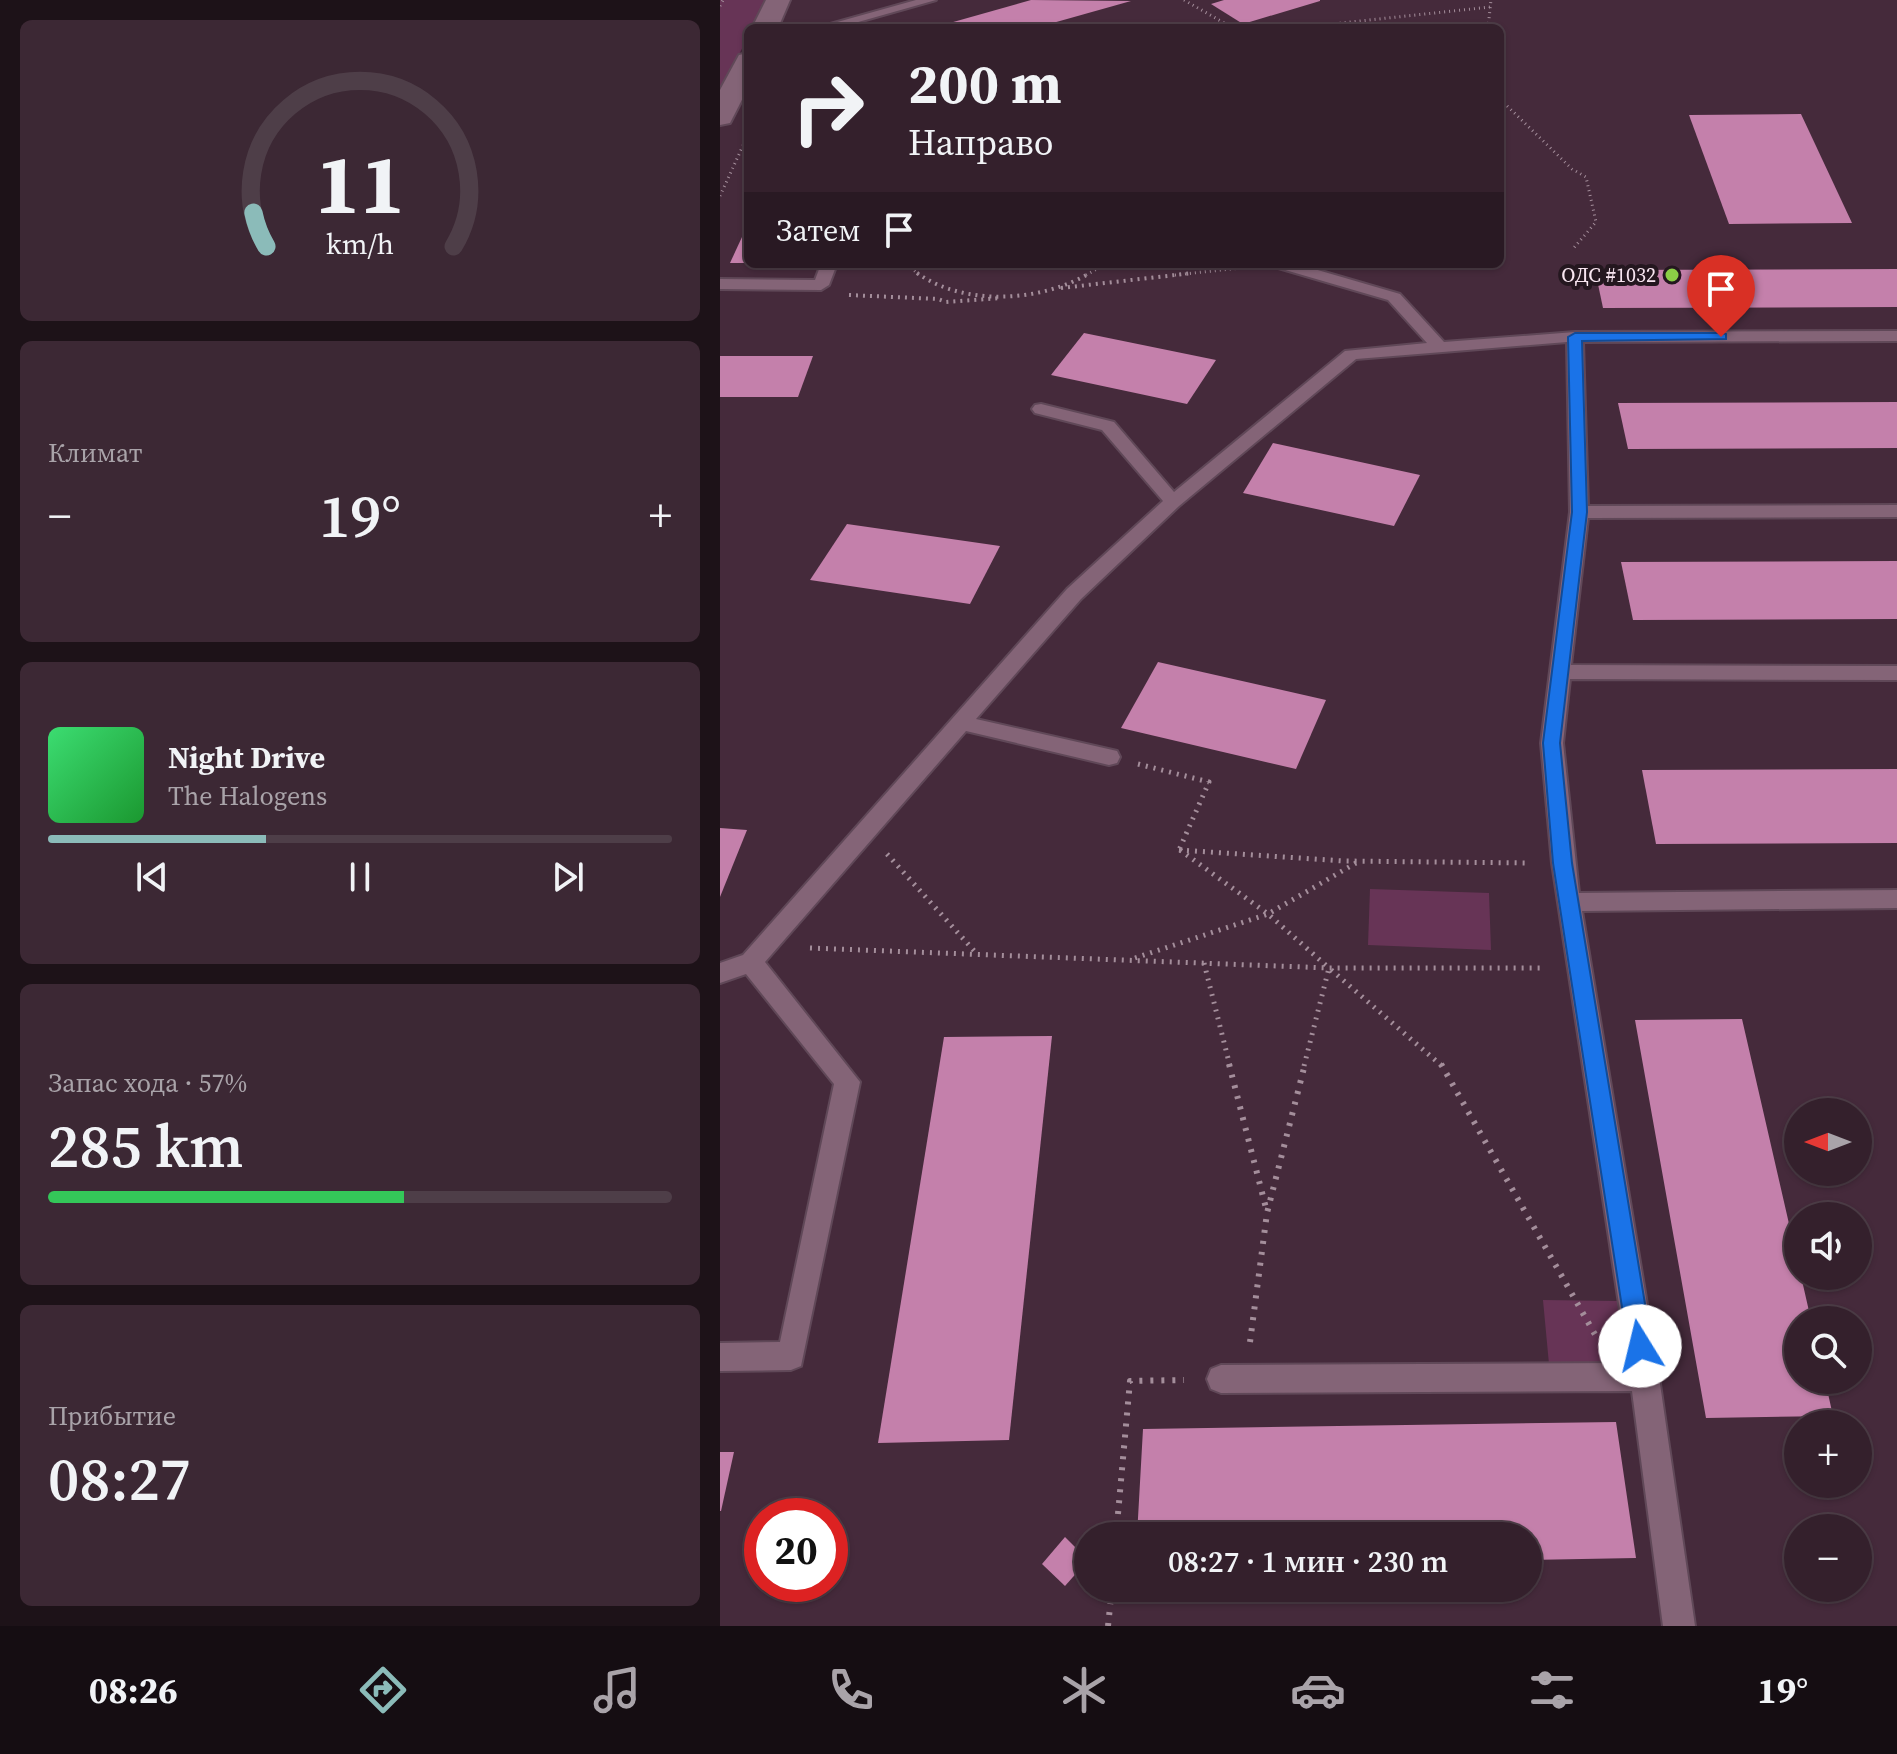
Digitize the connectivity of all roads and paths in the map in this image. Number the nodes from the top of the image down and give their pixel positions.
1 (723, 0) edge
2 (778, 0) edge
3 (930, 0) edge
4 (1184, 0) edge
5 (1491, 0) edge
6 (720, 6) edge
7 (1490, 7) junction
8 (767, 24) edge
9 (837, 24) edge
10 (1226, 24) edge
11 (1332, 24) edge
12 (1488, 24) edge
13 (744, 72) edge
14 (1504, 103) edge
15 (732, 107) edge
16 (744, 144) edge
17 (720, 196) edge
18 (1572, 250) dead end
19 (827, 268) edge
20 (910, 268) edge
21 (1098, 268) edge
22 (1240, 268) edge
23 (1294, 268) edge
24 (720, 284) edge
25 (821, 285) junction
26 (1061, 288) junction
27 (1017, 297) junction
28 (1897, 336) edge
29 (1575, 337) junction
30 (1440, 348) junction
31 (1041, 409) dead end
32 (1173, 502) junction
33 (1897, 511) edge
34 (1579, 512) junction
35 (1559, 672) junction
36 (1897, 673) edge
37 (962, 723) junction
38 (1109, 757) joint
39 (867, 832) junction
40 (1179, 850) junction
41 (1358, 861) junction
42 (1563, 863) junction
43 (1897, 899) edge
44 (1569, 902) junction
45 (1268, 914) junction
46 (758, 954) junction
47 (978, 954) junction
48 (1130, 960) junction
49 (1204, 963) junction
50 (1329, 968) junction
51 (1579, 968) junction
52 (720, 973) edge
53 (1267, 1213) junction
54 (720, 1357) edge
55 (1632, 1377) junction
56 (1233, 1379) junction
57 (1117, 1522) edge
58 (1111, 1602) edge
59 (1108, 1626) edge
60 (1679, 1626) edge

1 - 6 path
2 - 8 street
3 - 9 lane
4 - 10 path
5 - 7 path
7 - 11 path
7 - 12 path
13 - 15 street
14 - 18 path
16 - 17 path
19 - 25 lane
20 - 27 path
21 - 26 path
22 - 26 path
23 - 30 lane
24 - 25 lane
25 - 27 path
26 - 27 path
28 - 29 lane
29 - 30 lane
29 - 34 lane
30 - 32 lane
31 - 32 lane
32 - 37 lane
33 - 34 lane
34 - 35 lane
35 - 36 lane
35 - 42 lane
37 - 38 lane
37 - 39 lane
38 - 40 path
39 - 46 lane
39 - 47 path
40 - 41 path
40 - 45 path
41 - 42 path
41 - 45 path
42 - 44 lane
43 - 44 lane
44 - 51 lane
45 - 48 path
45 - 50 path
46 - 47 path
46 - 52 lane
46 - 54 lane
47 - 48 path
48 - 49 path
49 - 50 path
49 - 53 path
50 - 51 path
50 - 53 path
50 - 55 path
51 - 55 lane
53 - 56 path
55 - 56 lane
55 - 60 lane
56 - 57 path
58 - 59 path

